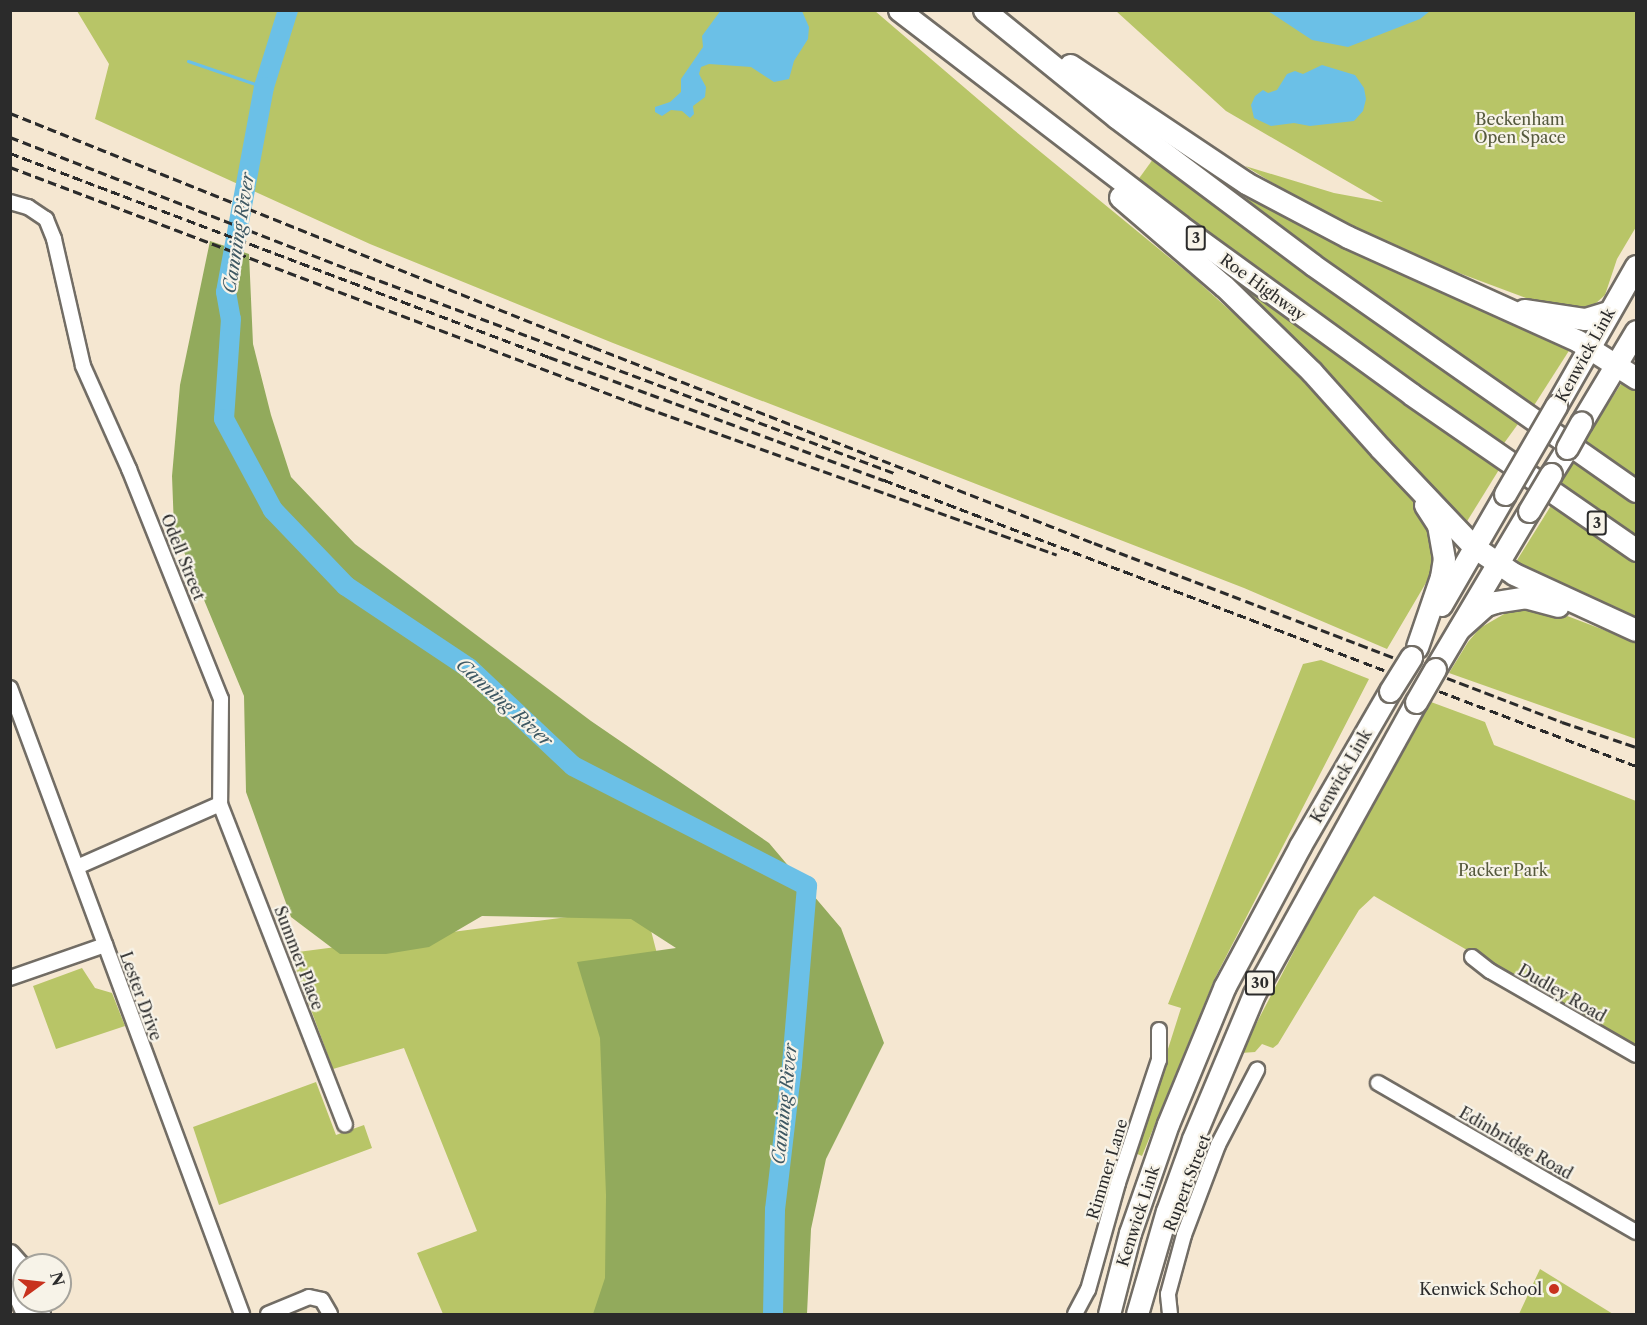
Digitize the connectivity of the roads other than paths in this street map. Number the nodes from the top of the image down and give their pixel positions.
1 (899, 10) edge
2 (986, 10) edge
3 (949, 50) junction
4 (10, 202) edge
5 (1636, 266) edge
6 (1511, 311) junction
7 (1608, 312) junction
8 (1636, 331) edge
9 (1590, 348) junction
10 (1617, 365) junction
11 (1636, 378) edge
12 (1380, 448) junction
13 (1636, 491) edge
14 (1474, 547) junction
15 (1636, 550) edge
16 (1498, 564) junction
17 (1459, 629) junction
18 (1636, 632) edge
19 (1414, 652) junction
20 (10, 688) edge
21 (220, 804) junction
22 (76, 867) junction
23 (105, 945) junction
24 (1472, 957) dead end
25 (10, 978) edge
26 (1159, 1030) dead end
27 (1636, 1055) edge
28 (1257, 1070) dead end
29 (1378, 1083) dead end
30 (345, 1124) dead end
31 (1636, 1232) edge
32 (10, 1277) edge
33 (26, 1314) edge
34 (242, 1314) edge
35 (268, 1314) edge
36 (330, 1314) edge
37 (1075, 1314) edge
38 (1109, 1314) edge
39 (1137, 1314) edge
40 (1170, 1314) edge

1 - 3 highway, Roe Highway / 3
2 - 6 highway
2 - 13 highway
3 - 12 highway
3 - 15 highway, Roe Highway / 3
4 - 21 street, Odell Street
5 - 7 highway, Kenwick Link / 30
6 - 7 highway
6 - 9 highway
7 - 9 highway, Kenwick Link / 30
8 - 10 highway, Kenwick Link / 30
9 - 10 highway
9 - 14 highway, Kenwick Link / 30, bridge
10 - 11 highway
10 - 16 highway, Kenwick Link / 30, bridge
12 - 14 highway
12 - 19 highway
14 - 16 highway
14 - 19 highway, Kenwick Link / 30
16 - 17 highway, Kenwick Link / 30
16 - 18 highway
17 - 18 highway
17 - 39 highway, Kenwick Link / 30, bridge
19 - 38 highway, Kenwick Link / 30, bridge
20 - 22 street, Lester Drive
21 - 22 street
21 - 30 street, Summer Place
22 - 23 street, Lester Drive
23 - 25 street
23 - 34 street, Lester Drive
24 - 27 street, Dudley Road
26 - 37 street, Rimmer Lane
28 - 40 street, Rupert Street
29 - 31 street, Edinbridge Road
32 - 33 main road
35 - 36 street

